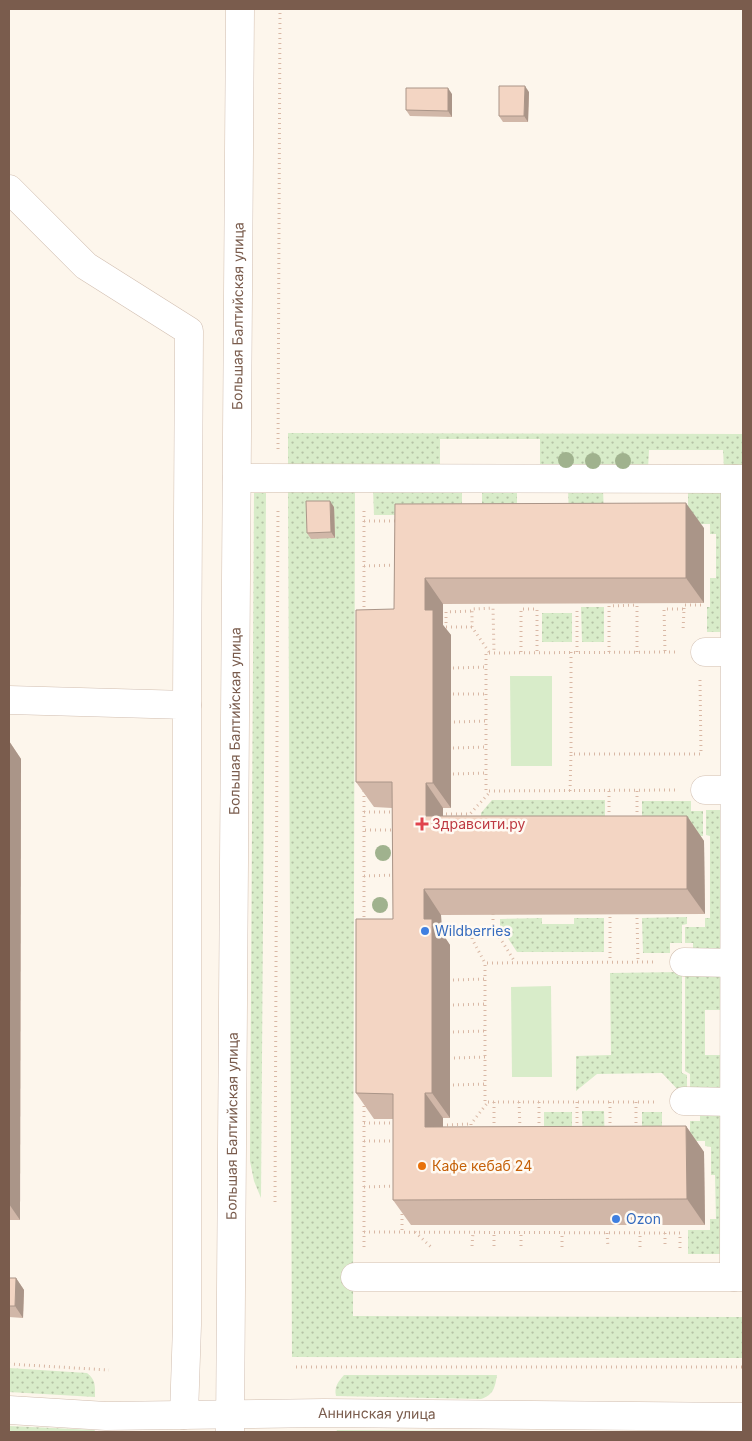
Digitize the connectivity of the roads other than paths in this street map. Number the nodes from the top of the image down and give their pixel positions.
1 (240, 9) edge
2 (9, 189) edge
3 (237, 478) junction
4 (739, 479) edge
5 (696, 652) road end
6 (734, 652) junction
7 (9, 700) edge
8 (186, 705) junction
9 (705, 790) road end
10 (734, 790) junction
11 (684, 962) road end
12 (734, 963) junction
13 (684, 1102) road end
14 (734, 1102) junction
15 (360, 1277) road end
16 (739, 1277) edge
17 (9, 1410) edge
18 (184, 1415) junction
19 (743, 1418) edge
20 (231, 1423) edge

1 - 3 street, Большая Балтийская улица
2 - 8 street
3 - 4 street
3 - 20 street, Большая Балтийская улица
4 - 6 street
5 - 6 street
6 - 10 street
7 - 8 street
8 - 18 street
9 - 10 street
10 - 12 street
11 - 12 street
12 - 14 street
13 - 14 street
14 - 16 street
15 - 16 street
17 - 18 street, Аннинская улица
18 - 20 street, Аннинская улица
19 - 20 street, Аннинская улица

